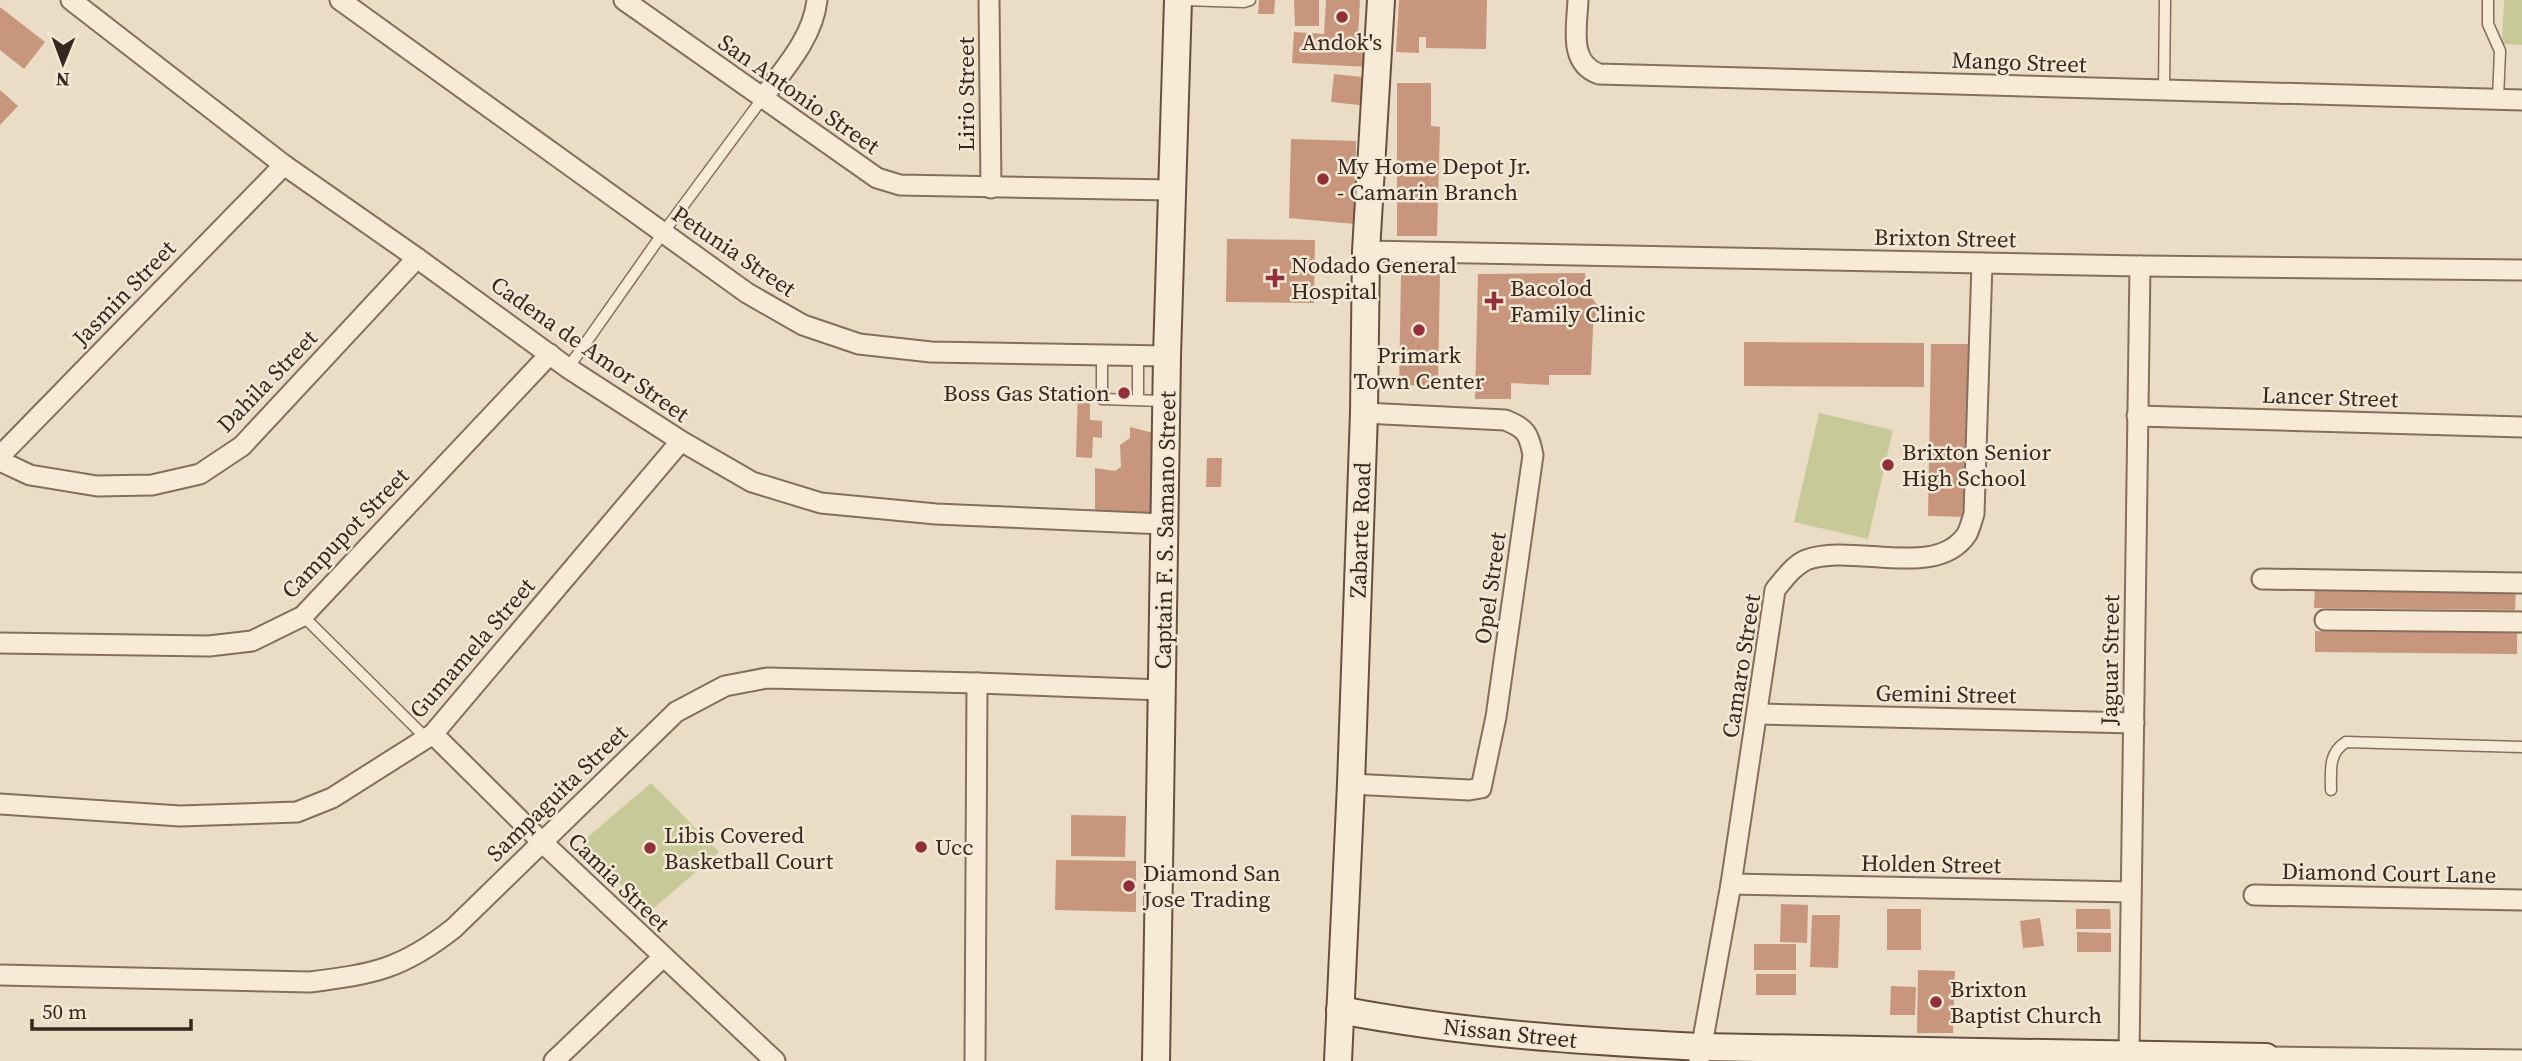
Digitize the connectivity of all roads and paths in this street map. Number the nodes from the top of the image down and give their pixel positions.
1 (71, 0) edge
2 (340, 0) edge
3 (624, 0) edge
4 (817, 0) edge
5 (989, 0) edge
6 (1181, 0) edge
7 (1250, 0) edge
8 (1381, 0) edge
9 (1578, 0) edge
10 (2165, 0) edge
11 (2488, 0) edge
12 (2164, 90) junction
13 (762, 99) junction
14 (2498, 99) junction
15 (2522, 100) edge
16 (284, 165) junction
17 (991, 188) junction
18 (1171, 190) junction
19 (663, 233) junction
20 (1366, 251) junction
21 (417, 258) junction
22 (1982, 263) junction
23 (2140, 266) junction
24 (2522, 270) edge
25 (550, 354) junction
26 (1102, 356) junction
27 (1138, 356) junction
28 (1167, 356) junction
29 (568, 368) junction
30 (1138, 400) junction
31 (1168, 402) junction
32 (1364, 413) junction
33 (2137, 416) junction
34 (2522, 427) edge
35 (681, 441) junction
36 (0, 459) edge
37 (1164, 524) junction
38 (2262, 579) dead end
39 (2522, 583) edge
40 (303, 616) junction
41 (2325, 620) dead end
42 (2522, 622) edge
43 (0, 643) edge
44 (977, 682) junction
45 (1162, 690) junction
46 (1758, 714) junction
47 (2134, 723) junction
48 (430, 736) junction
49 (2522, 747) edge
50 (1352, 784) junction
51 (2331, 790) dead end
52 (0, 804) edge
53 (542, 842) junction
54 (1731, 884) junction
55 (2131, 892) junction
56 (2255, 895) dead end
57 (2522, 900) edge
58 (663, 957) junction
59 (0, 975) edge
60 (1340, 1010) junction
61 (1700, 1054) edge
62 (2129, 1055) junction
63 (2266, 1059) edge
64 (2431, 1060) edge
65 (2522, 1060) edge
66 (554, 1061) edge
67 (775, 1061) edge
68 (975, 1061) edge
69 (1156, 1061) edge
70 (1338, 1061) edge

1 - 16 street, Cadena de Amor Street
2 - 19 street, Petunia Street
3 - 13 street, San Antonio Street
4 - 13 street
5 - 17 street, Lirio Street
6 - 7 lane
6 - 18 main road, Captain F. S. Samano Street
8 - 20 main road, Zabarte Road
9 - 12 street, Mango Street
10 - 12 lane
11 - 14 lane
12 - 14 street, Mango Street
13 - 17 street, San Antonio Street
13 - 19 lane
14 - 15 street, Mango Street
16 - 21 street, Cadena de Amor Street
16 - 36 street, Jasmin Street
17 - 18 street, San Antonio Street
18 - 28 main road, Captain F. S. Samano Street
19 - 26 street, Petunia Street
19 - 29 lane
20 - 22 street, Brixton Street
20 - 32 main road, Zabarte Road
21 - 25 street, Cadena de Amor Street
21 - 36 street, Dahila Street
22 - 23 street, Brixton Street
22 - 46 street, Camaro Street
23 - 24 street, Brixton Street
23 - 33 street, Jaguar Street
25 - 29 street, Cadena de Amor Street
25 - 40 street, Campupot Street
26 - 27 street, Petunia Street
26 - 30 lane
27 - 28 street, Petunia Street
27 - 30 lane
28 - 31 main road, Captain F. S. Samano Street
29 - 35 street, Cadena de Amor Street
30 - 31 lane
31 - 37 main road, Captain F. S. Samano Street
32 - 50 main road, Zabarte Road
32 - 50 street, Opel Street
33 - 34 street, Lancer Street
33 - 47 street, Jaguar Street
35 - 37 street, Cadena de Amor Street
35 - 48 street, Gumamela Street
37 - 45 main road, Captain F. S. Samano Street
38 - 39 street
40 - 43 street, Campupot Street
40 - 48 lane
41 - 42 street
44 - 45 street, Sampaguita Street
44 - 53 street, Sampaguita Street
44 - 68 street
45 - 69 main road, Captain F. S. Samano Street
46 - 47 street, Gemini Street
46 - 54 street, Camaro Street
47 - 55 street, Jaguar Street
48 - 52 street, Gumamela Street
48 - 53 street, Camia Street
49 - 51 lane
50 - 60 main road, Zabarte Road
53 - 58 street, Camia Street
53 - 59 street, Sampaguita Street
54 - 55 street, Holden Street
54 - 61 street, Camaro Street
55 - 62 street, Jaguar Street
56 - 57 street, Diamond Court Lane
58 - 66 street
58 - 67 street, Camia Street
60 - 61 main road, Nissan Street
60 - 70 main road, Zabarte Road
61 - 62 main road, Nissan Street
62 - 63 main road, Nissan Street
63 - 64 street, Nissan Street
64 - 65 street, Nissan Street

